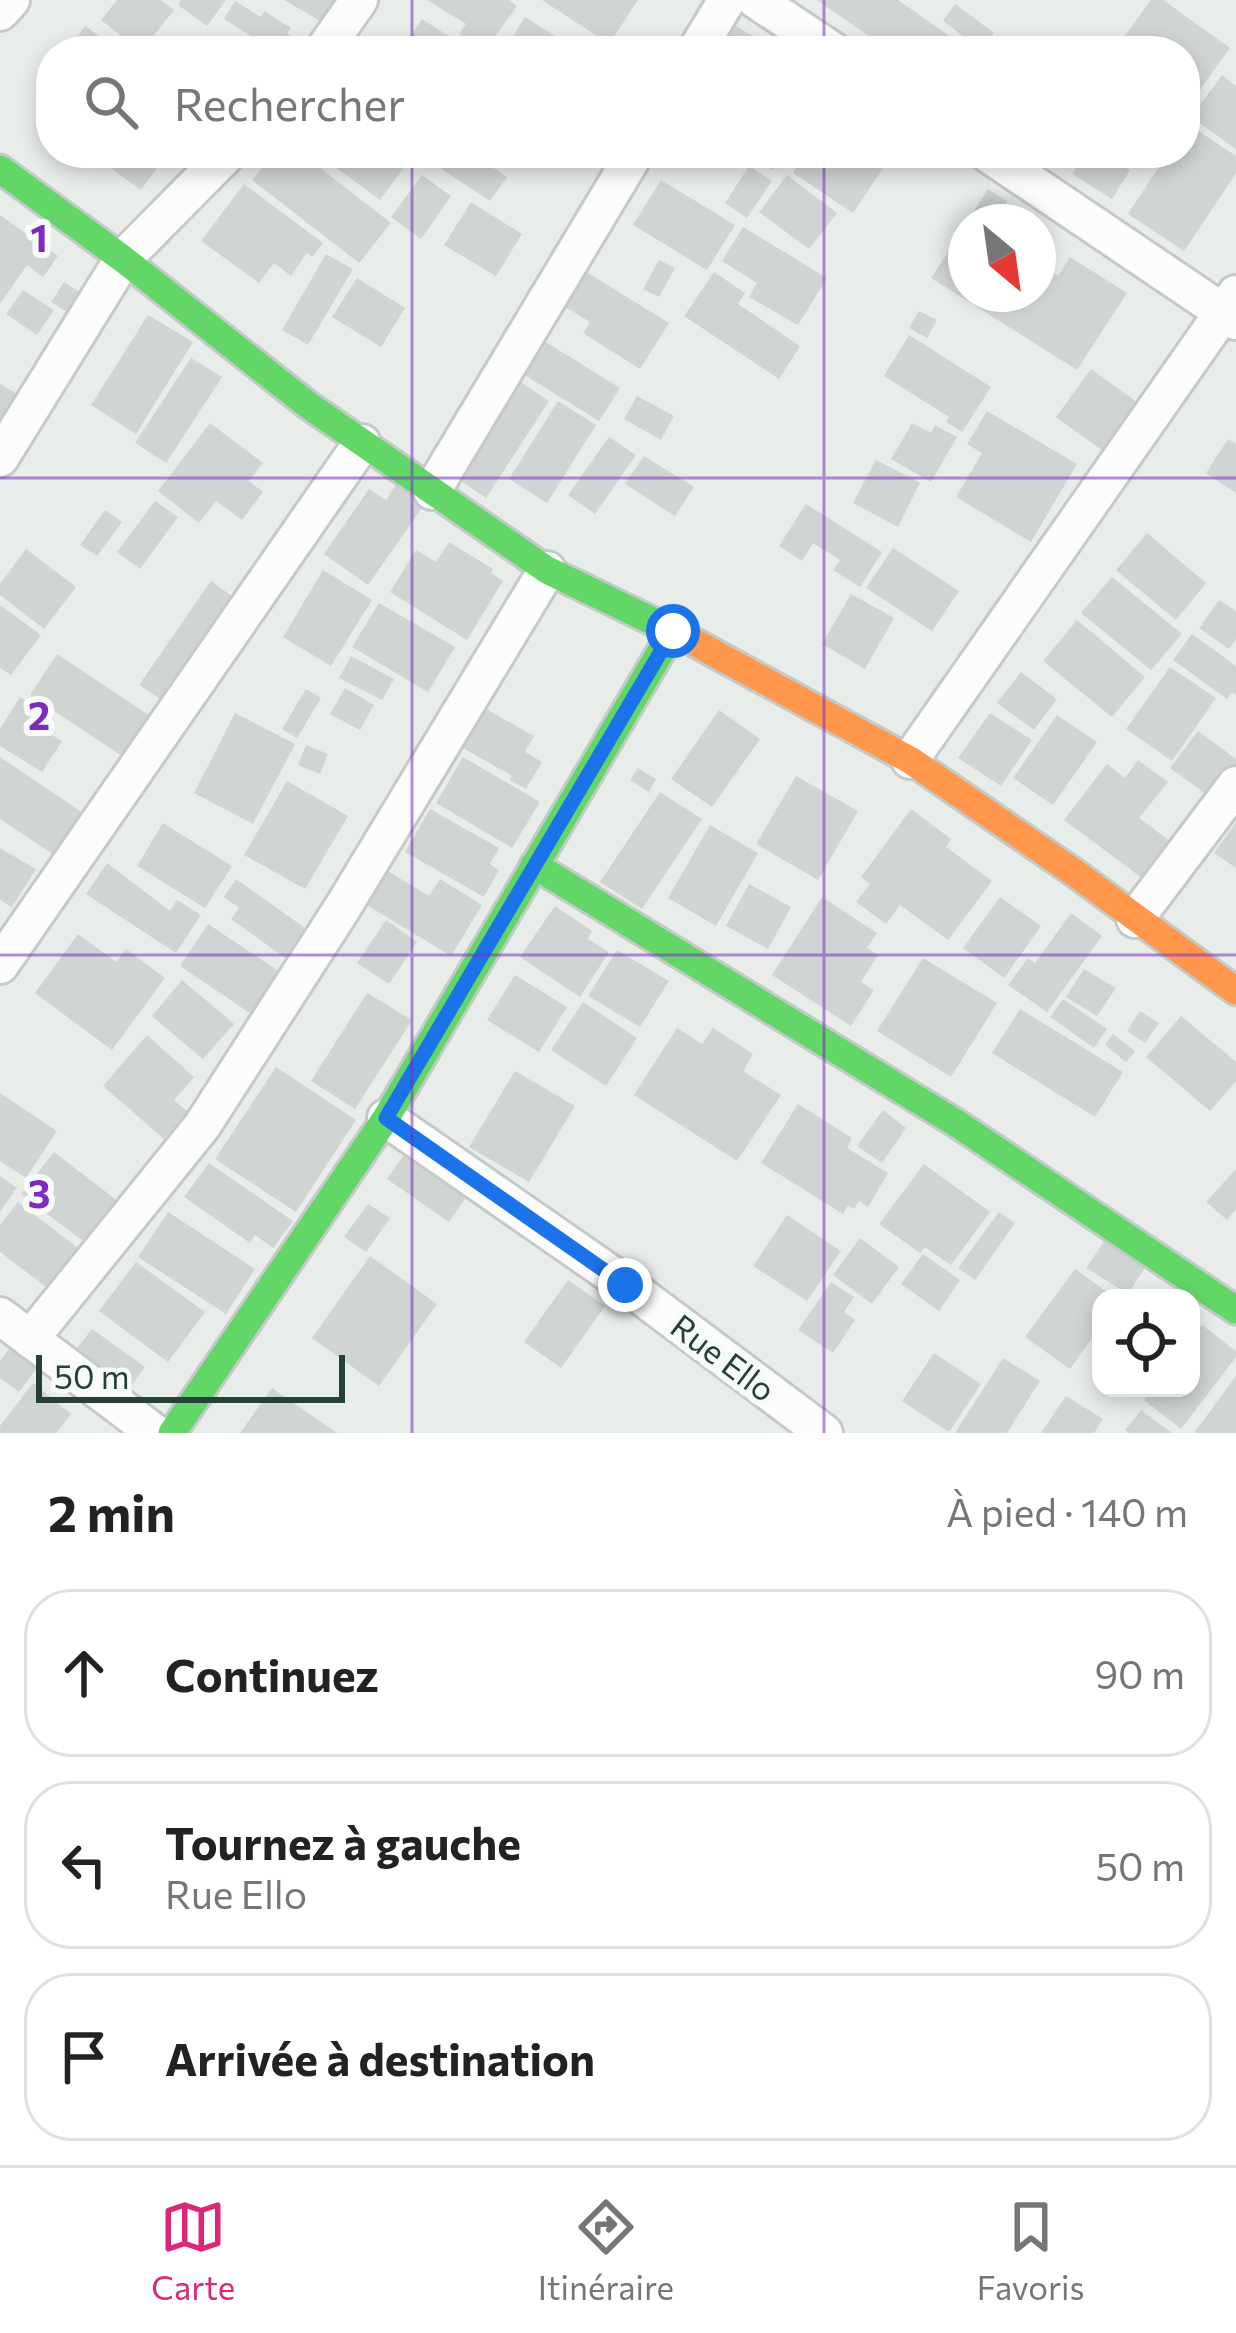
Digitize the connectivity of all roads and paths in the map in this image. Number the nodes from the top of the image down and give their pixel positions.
1 (11, 0) edge
2 (359, 0) edge
3 (727, 0) edge
4 (756, 0) edge
5 (0, 12) edge
6 (334, 36) edge
7 (705, 36) edge
8 (810, 36) edge
9 (213, 168) edge
10 (626, 168) edge
11 (1010, 168) edge
12 (0, 169) edge
13 (124, 259) junction
14 (1232, 310) edge
15 (362, 443) junction
16 (0, 458) edge
17 (432, 491) junction
18 (547, 570) junction
19 (673, 631) junction
20 (910, 760) junction
21 (1236, 785) edge
22 (534, 865) junction
23 (1135, 919) junction
24 (0, 965) edge
25 (1236, 992) edge
26 (386, 1118) junction
27 (1236, 1310) edge
28 (0, 1316) edge
29 (30, 1339) junction
30 (155, 1433) edge
31 (172, 1433) edge
32 (824, 1433) edge

1 - 5 street
2 - 6 street
3 - 7 street
4 - 8 street
9 - 13 street
10 - 17 street
11 - 14 street
12 - 13 street
13 - 15 street
13 - 16 street
14 - 20 street
15 - 17 street
15 - 24 street
17 - 18 street
18 - 19 street
18 - 29 street
19 - 20 street
19 - 22 street
20 - 23 street
21 - 23 street
22 - 26 street
22 - 27 street
23 - 25 street
26 - 31 street
26 - 32 street, Rue Ello
28 - 29 street
29 - 30 street

